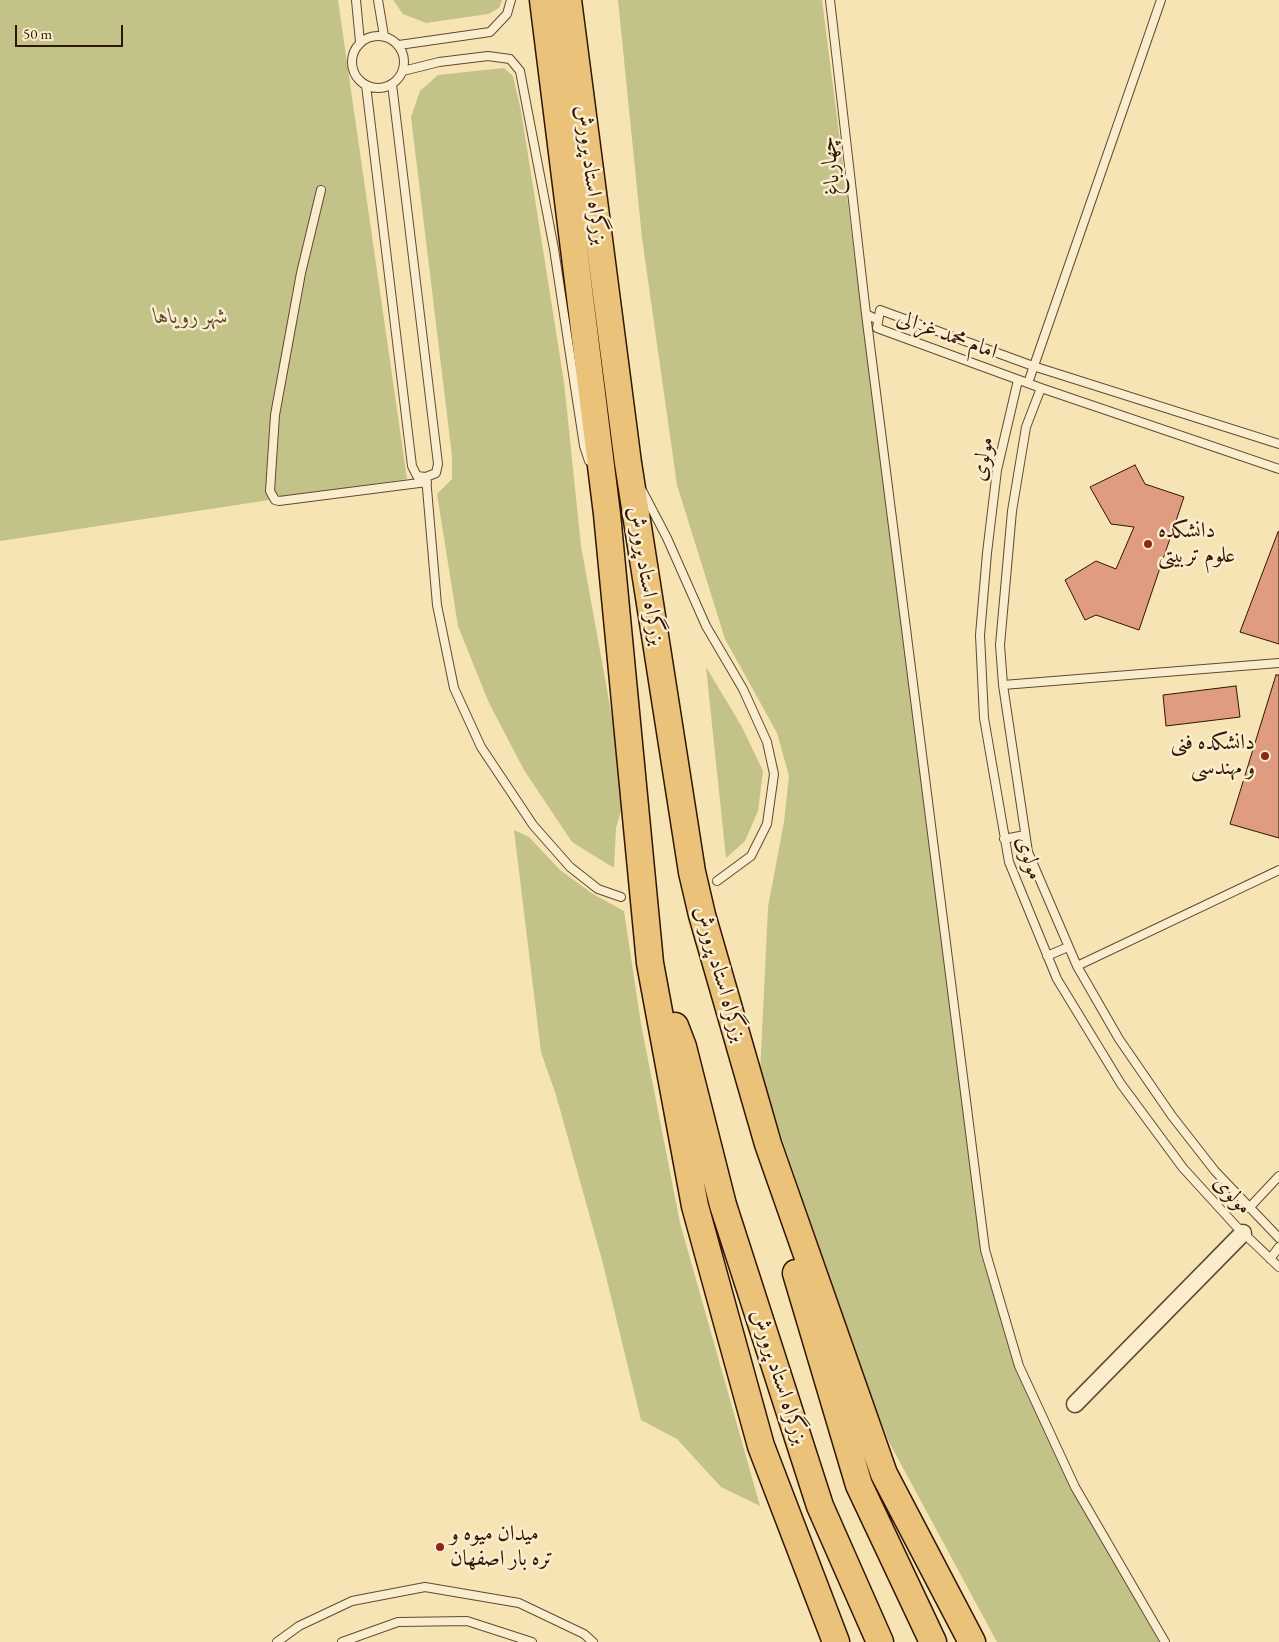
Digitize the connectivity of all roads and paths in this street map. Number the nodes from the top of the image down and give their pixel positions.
1 (356, 0) edge
2 (378, 0) edge
3 (511, 0) edge
4 (543, 0) edge
5 (568, 0) edge
6 (830, 0) edge
7 (1162, 0) edge
8 (384, 36) junction
9 (360, 42) junction
10 (399, 45) junction
11 (403, 71) junction
12 (392, 84) junction
13 (366, 86) junction
14 (321, 190) dead end
15 (866, 314) junction
16 (878, 320) junction
17 (1033, 366) junction
18 (1018, 380) junction
19 (1028, 383) junction
20 (1042, 388) junction
21 (1279, 444) edge
22 (628, 463) junction
23 (1279, 469) edge
24 (426, 480) junction
25 (607, 514) junction
26 (1279, 663) edge
27 (1003, 685) junction
28 (1025, 835) junction
29 (1004, 839) junction
30 (1279, 870) edge
31 (717, 881) dead end
32 (622, 897) dead end
33 (1068, 947) junction
34 (1048, 956) junction
35 (650, 963) junction
36 (1077, 966) junction
37 (768, 1144) junction
38 (1279, 1176) edge
39 (1249, 1208) junction
40 (1243, 1233) junction
41 (1279, 1238) edge
42 (1279, 1247) edge
43 (1270, 1259) junction
44 (1279, 1267) edge
45 (1074, 1404) dead end
46 (833, 1638) edge
47 (277, 1642) edge
48 (342, 1642) edge
49 (532, 1642) edge
50 (593, 1642) edge
51 (880, 1642) edge
52 (933, 1642) edge
53 (972, 1642) edge
54 (1165, 1642) edge

1 - 9 lane
2 - 8 lane
3 - 10 lane
4 - 25 highway, بزرگراه استاد پرورش
5 - 22 highway, بزرگراه استاد پرورش
6 - 15 lane, چهارباغ
7 - 17 lane
8 - 9 lane
8 - 10 lane
9 - 13 lane
10 - 11 lane
11 - 12 lane
11 - 25 lane
12 - 13 lane
12 - 24 lane
13 - 24 lane
14 - 24 lane
15 - 16 lane
15 - 54 lane, چهارباغ
16 - 17 lane, امام محمد غزالی
16 - 18 lane, امام محمد غزالی
17 - 19 lane
17 - 21 lane, امام محمد غزالی
18 - 19 lane, امام محمد غزالی
18 - 29 lane, مولوی
19 - 20 lane, امام محمد غزالی
20 - 23 lane, امام محمد غزالی
20 - 27 lane, مولوی
22 - 31 lane
22 - 37 highway, بزرگراه استاد پرورش
24 - 32 lane
25 - 35 highway, بزرگراه استاد پرورش
26 - 27 lane
27 - 28 lane, مولوی
28 - 29 lane
28 - 33 lane, مولوی
29 - 34 lane, مولوی
30 - 36 lane
33 - 34 lane
33 - 36 lane, مولوی
34 - 40 lane, مولوی
35 - 46 highway, بزرگراه استاد پرورش
35 - 51 highway, بزرگراه استاد پرورش
36 - 39 lane, مولوی
37 - 52 highway, بزرگراه استاد پرورش
37 - 53 highway, بزرگراه استاد پرورش
38 - 39 lane
39 - 41 lane, مولوی
40 - 43 lane, مولوی
40 - 45 street
42 - 43 lane
43 - 44 lane, مولوی
47 - 50 lane
48 - 49 lane

